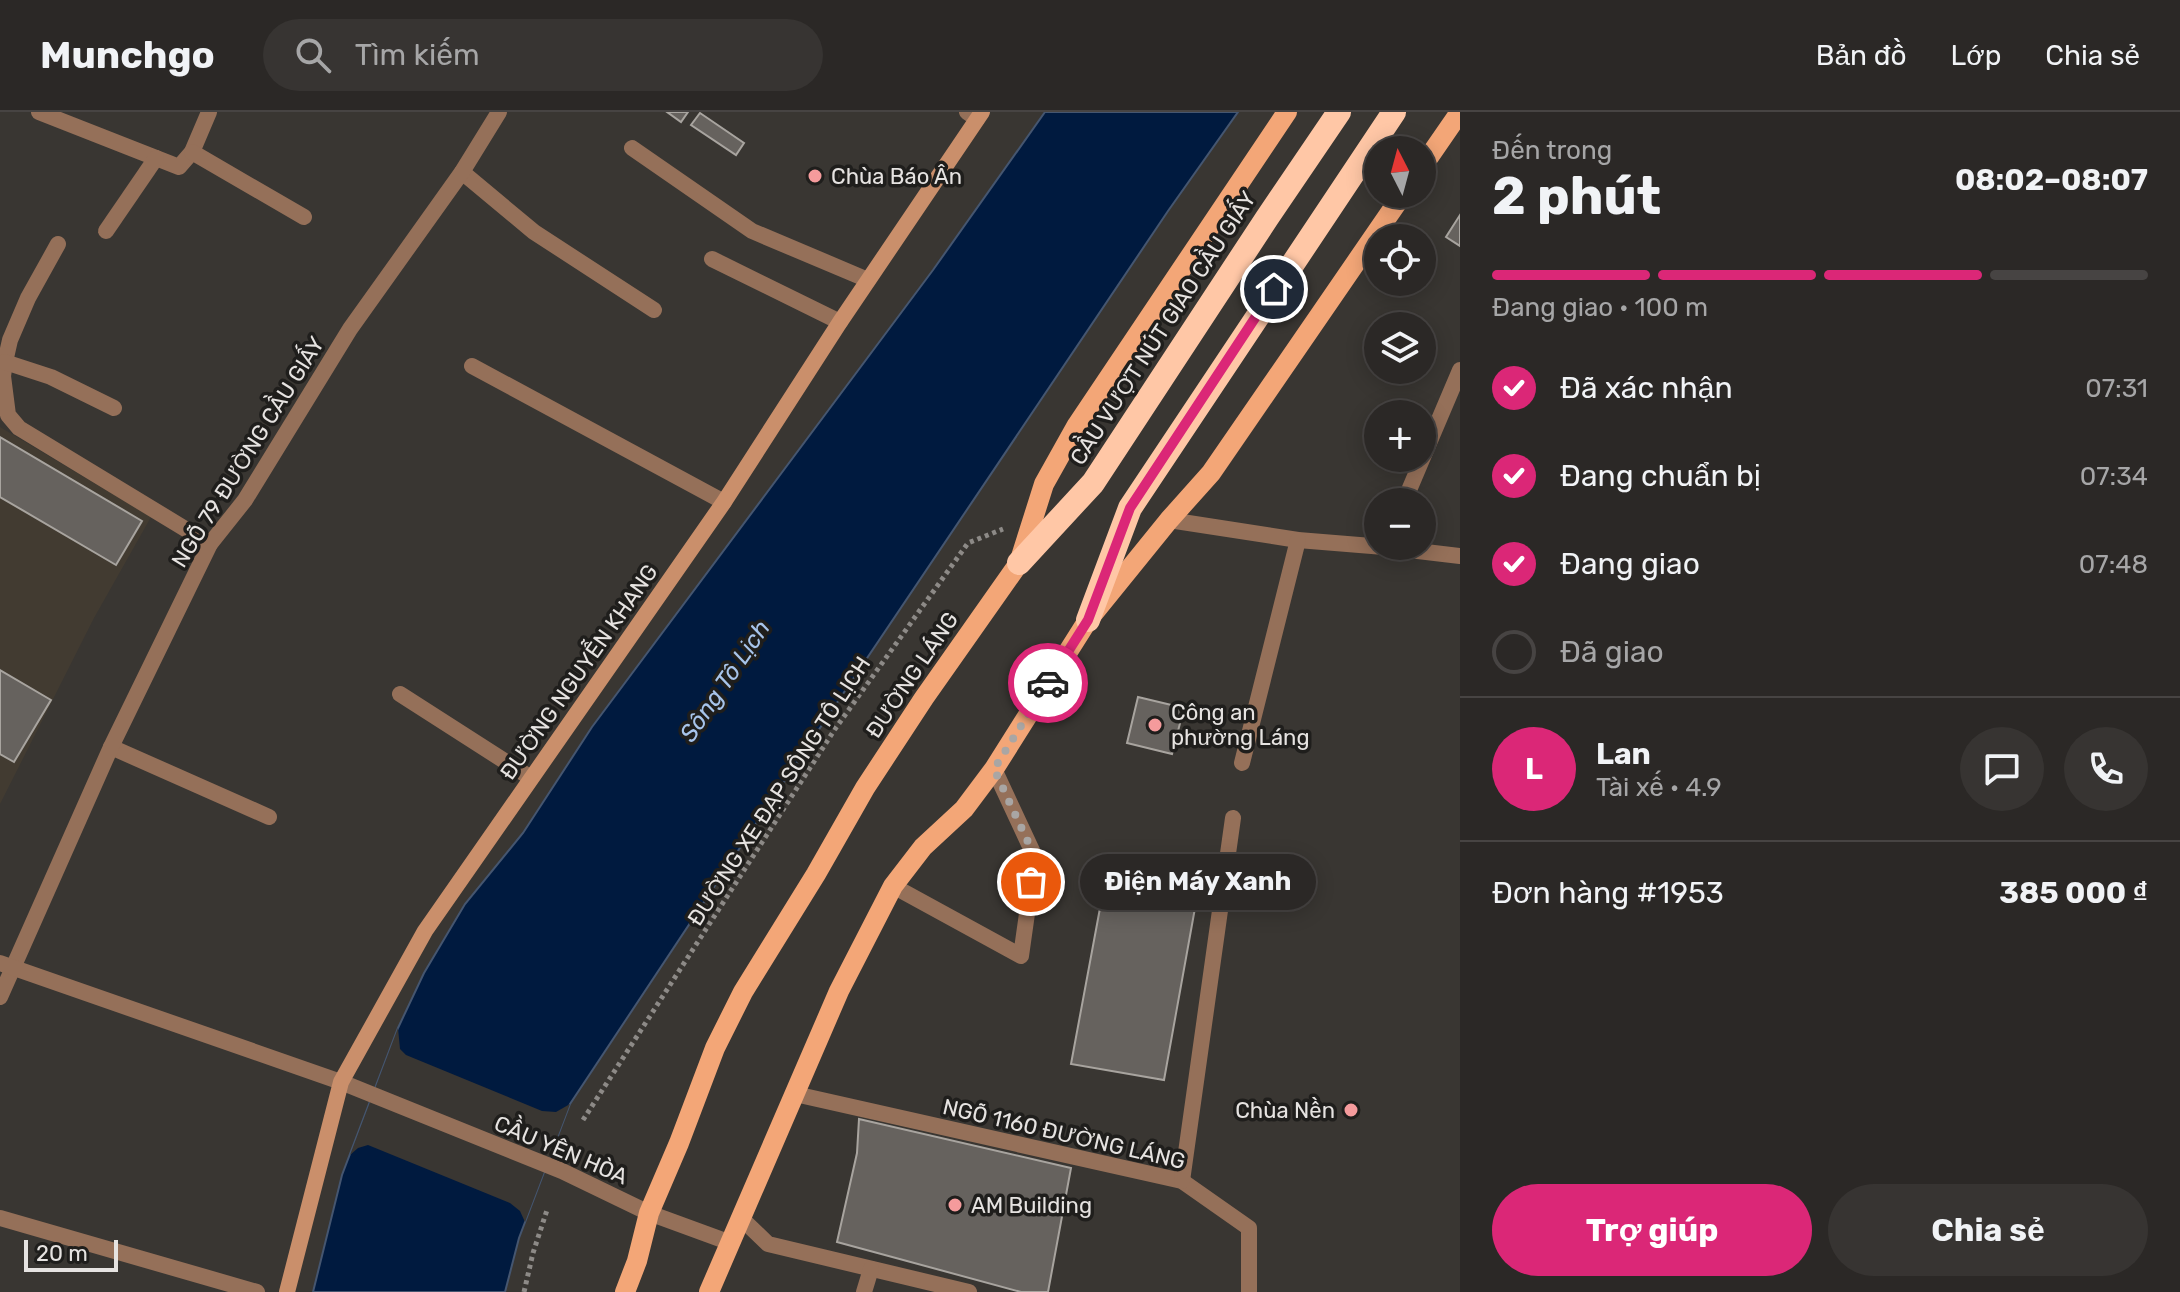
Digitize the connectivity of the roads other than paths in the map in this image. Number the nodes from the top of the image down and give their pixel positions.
1 (39, 112) edge
2 (209, 112) edge
3 (499, 112) edge
4 (1287, 112) edge
5 (1339, 112) edge
6 (1394, 112) edge
7 (1460, 112) edge
8 (975, 114) edge
9 (1436, 147) edge
10 (632, 148) dead end
11 (192, 152) junction
12 (156, 158) junction
13 (462, 172) junction
14 (1393, 208) edge
15 (304, 217) dead end
16 (106, 231) dead end
17 (58, 244) dead end
18 (712, 259) dead end
19 (868, 280) junction
20 (654, 310) dead end
21 (840, 322) junction
22 (5, 338) edge
23 (5, 362) junction
24 (472, 366) dead end
25 (1460, 370) edge
26 (114, 408) dead end
27 (1410, 488) edge
28 (724, 502) junction
29 (1169, 520) junction
30 (1298, 540) junction
31 (210, 544) junction
32 (1364, 545) edge
33 (1436, 553) edge
34 (1460, 556) edge
35 (1019, 563) junction
36 (1088, 620) junction
37 (400, 694) dead end
38 (111, 747) junction
39 (1242, 763) dead end
40 (994, 769) junction
41 (531, 778) junction
42 (269, 817) dead end
43 (1233, 818) dead end
44 (893, 886) junction
45 (7, 966) edge
46 (0, 997) edge
47 (341, 1082) junction
48 (795, 1094) junction
49 (1182, 1181) junction
50 (649, 1213) junction
51 (0, 1218) edge
52 (741, 1218) junction
53 (731, 1243) junction
54 (871, 1269) junction
55 (257, 1292) edge
56 (287, 1292) edge
57 (625, 1292) edge
58 (709, 1292) edge
59 (864, 1292) edge
60 (969, 1292) edge
61 (1249, 1292) edge

1 - 12 street
2 - 11 street
3 - 13 street, NGÕ 79 ĐƯỜNG CẦU GIẤY
4 - 35 main road, ĐƯỜNG LÁNG
5 - 35 highway, CẦU VƯỢT NÚT GIAO CẦU GIẤY
6 - 36 highway
7 - 9 main road
8 - 19 main road, ĐƯỜNG NGUYỄN KHANG
10 - 19 street
11 - 12 street
11 - 15 street
12 - 16 street
13 - 20 street
13 - 31 street, NGÕ 79 ĐƯỜNG CẦU GIẤY
14 - 29 main road
17 - 22 street
18 - 21 street
19 - 21 main road, ĐƯỜNG NGUYỄN KHANG
21 - 28 main road, ĐƯỜNG NGUYỄN KHANG
22 - 23 street
23 - 26 street
23 - 31 street
24 - 28 street
25 - 27 street
28 - 41 main road, ĐƯỜNG NGUYỄN KHANG
29 - 30 street
29 - 36 main road
30 - 32 street
30 - 39 street
31 - 38 street, NGÕ 79 ĐƯỜNG CẦU GIẤY
33 - 34 street
35 - 50 main road, ĐƯỜNG LÁNG
36 - 40 main road
37 - 41 street
38 - 42 street
38 - 45 street, NGÕ 79 ĐƯỜNG CẦU GIẤY
40 - 44 main road
40 - 44 street
41 - 47 main road, ĐƯỜNG NGUYỄN KHANG
43 - 49 street
44 - 48 main road
45 - 46 street, NGÕ 79 ĐƯỜNG CẦU GIẤY
45 - 47 street, CẦU YÊN HÒA
47 - 50 street, CẦU YÊN HÒA
47 - 56 main road, ĐƯỜNG NGUYỄN KHANG
48 - 49 street, NGÕ 1160 ĐƯỜNG LÁNG
48 - 52 main road
49 - 61 street, NGÕ 1160 ĐƯỜNG LÁNG
50 - 53 street, CẦU YÊN HÒA
50 - 57 main road, ĐƯỜNG LÁNG
51 - 55 street
52 - 53 main road
52 - 54 street
53 - 58 main road
54 - 59 street
54 - 60 street

